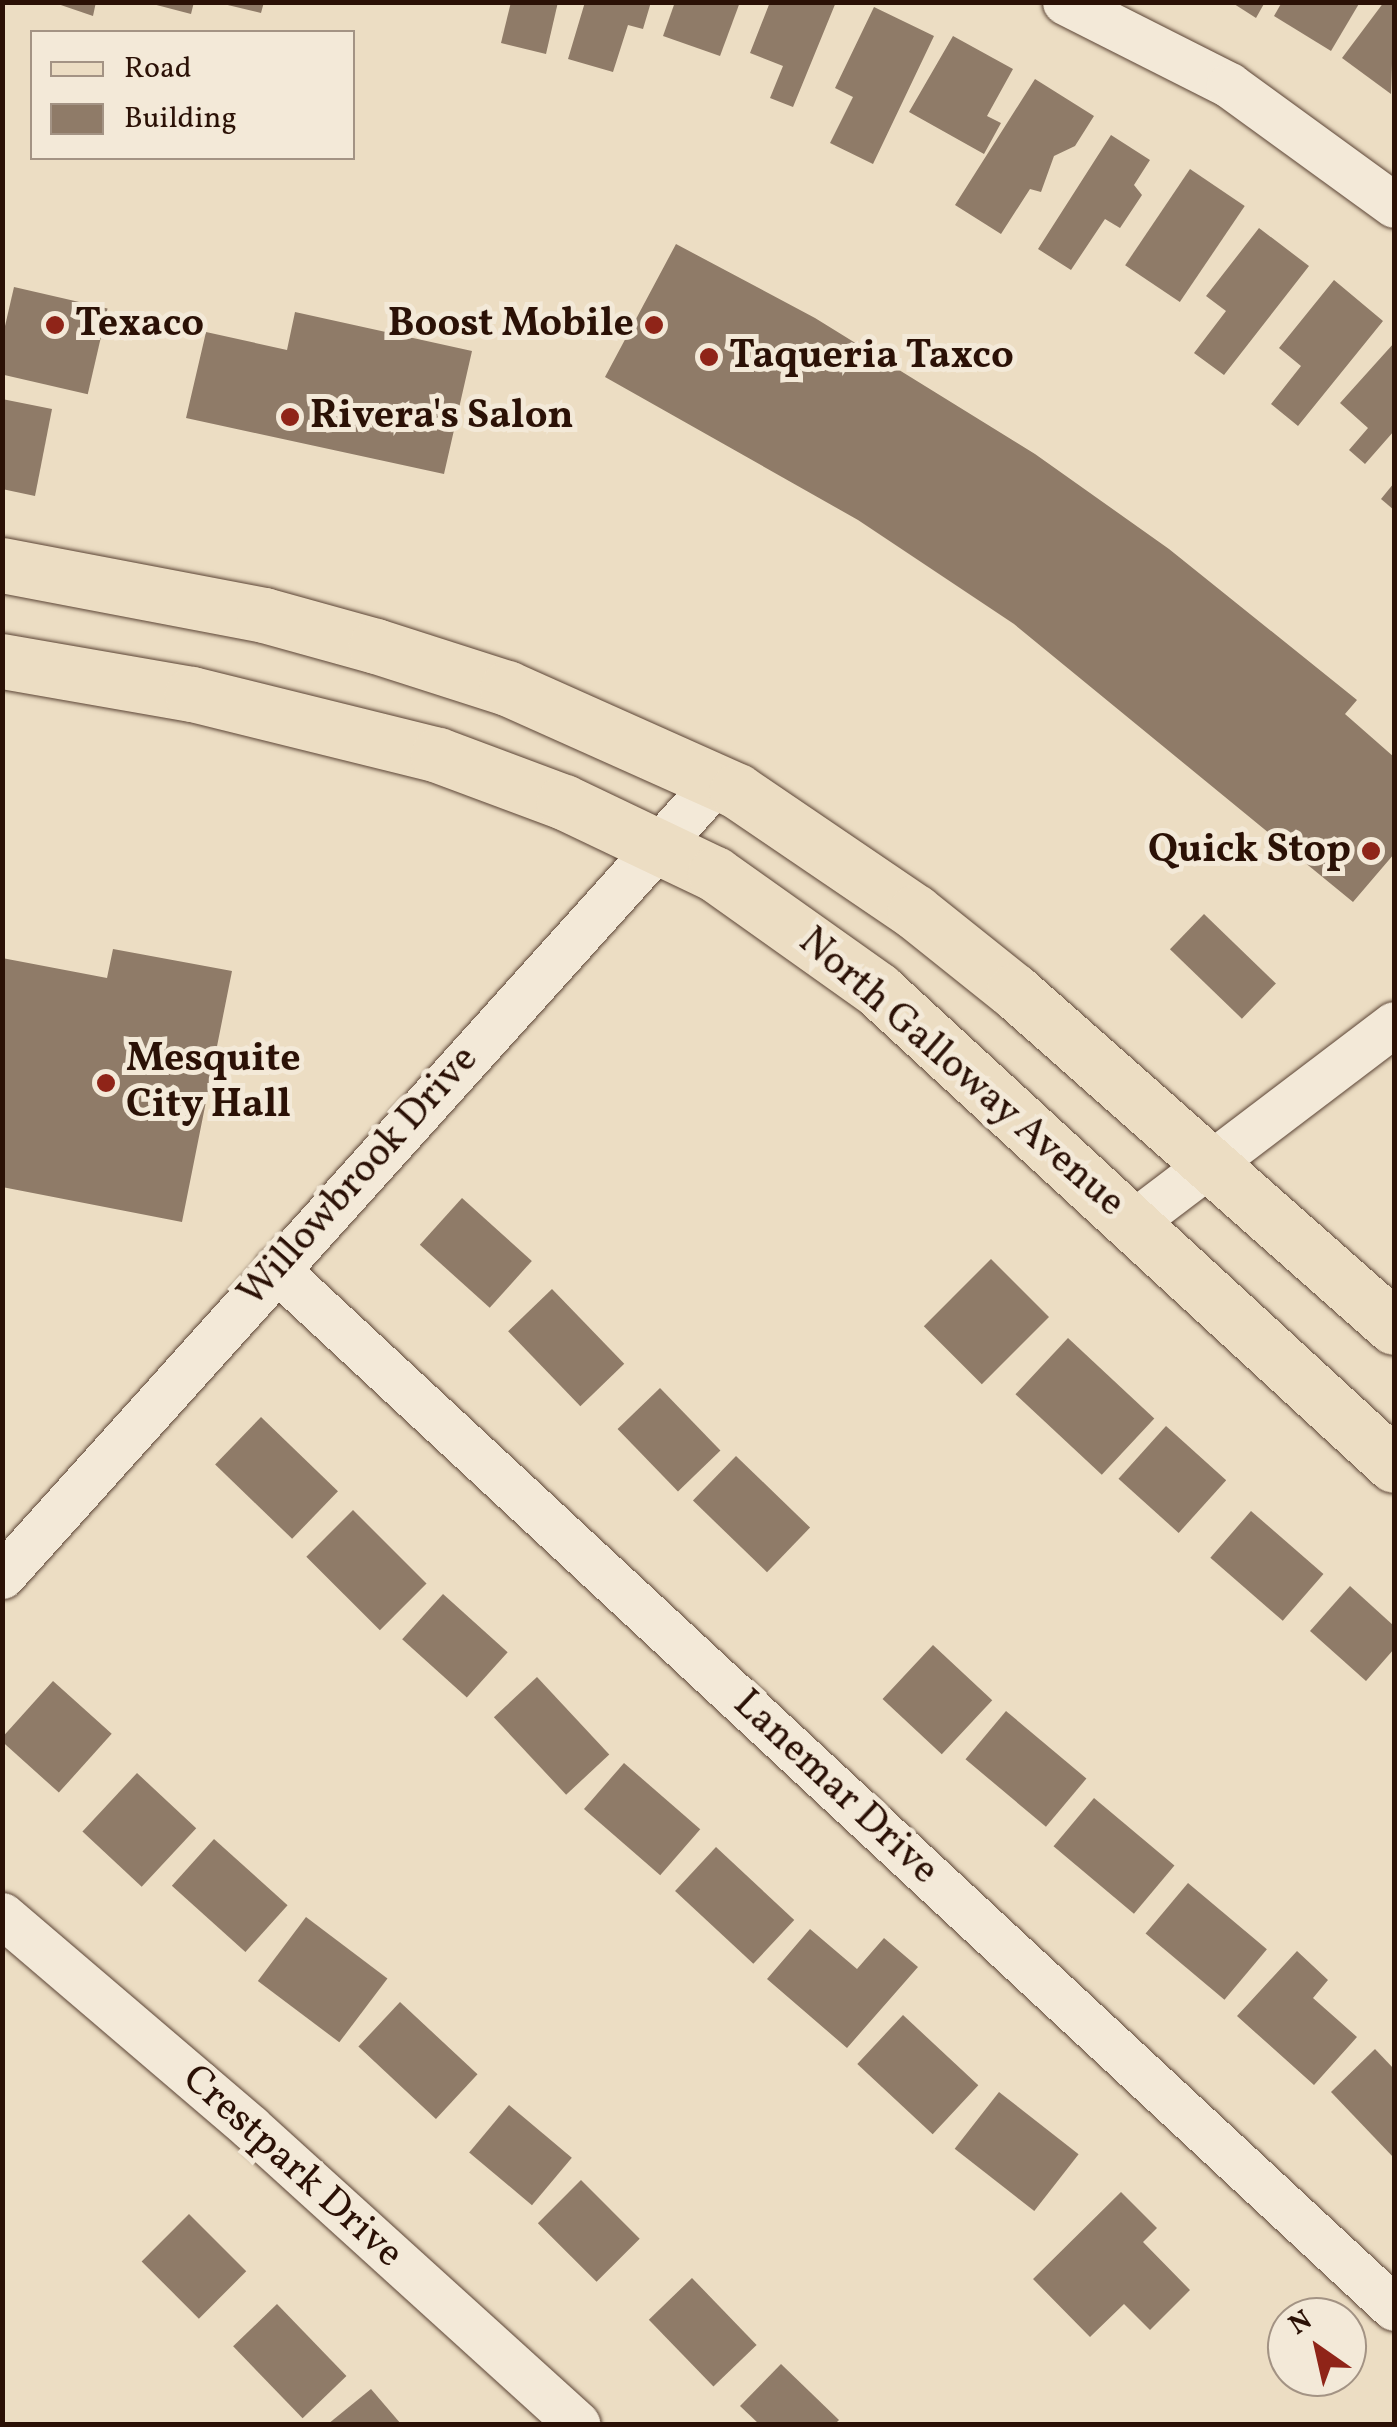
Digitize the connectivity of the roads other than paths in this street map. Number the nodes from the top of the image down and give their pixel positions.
1 (1064, 2) edge
2 (1394, 206) edge
3 (2, 565) edge
4 (2, 661) edge
5 (717, 781) junction
6 (660, 847) junction
7 (1394, 1024) edge
8 (1214, 1164) junction
9 (1132, 1223) junction
10 (276, 1269) junction
11 (1394, 1327) edge
12 (1394, 1466) edge
13 (2, 1576) edge
14 (2, 1915) edge
15 (1394, 2308) edge
16 (578, 2424) edge

1 - 2 street
3 - 5 main road, North Galloway Avenue
4 - 6 main road, North Galloway Avenue
5 - 6 street, Willowbrook Drive
5 - 8 main road, North Galloway Avenue
6 - 9 main road, North Galloway Avenue
6 - 10 street, Willowbrook Drive
7 - 8 street
8 - 9 street
8 - 11 main road, North Galloway Avenue
9 - 12 main road, North Galloway Avenue
10 - 13 street, Willowbrook Drive
10 - 15 street, Lanemar Drive
14 - 16 street, Crestpark Drive

